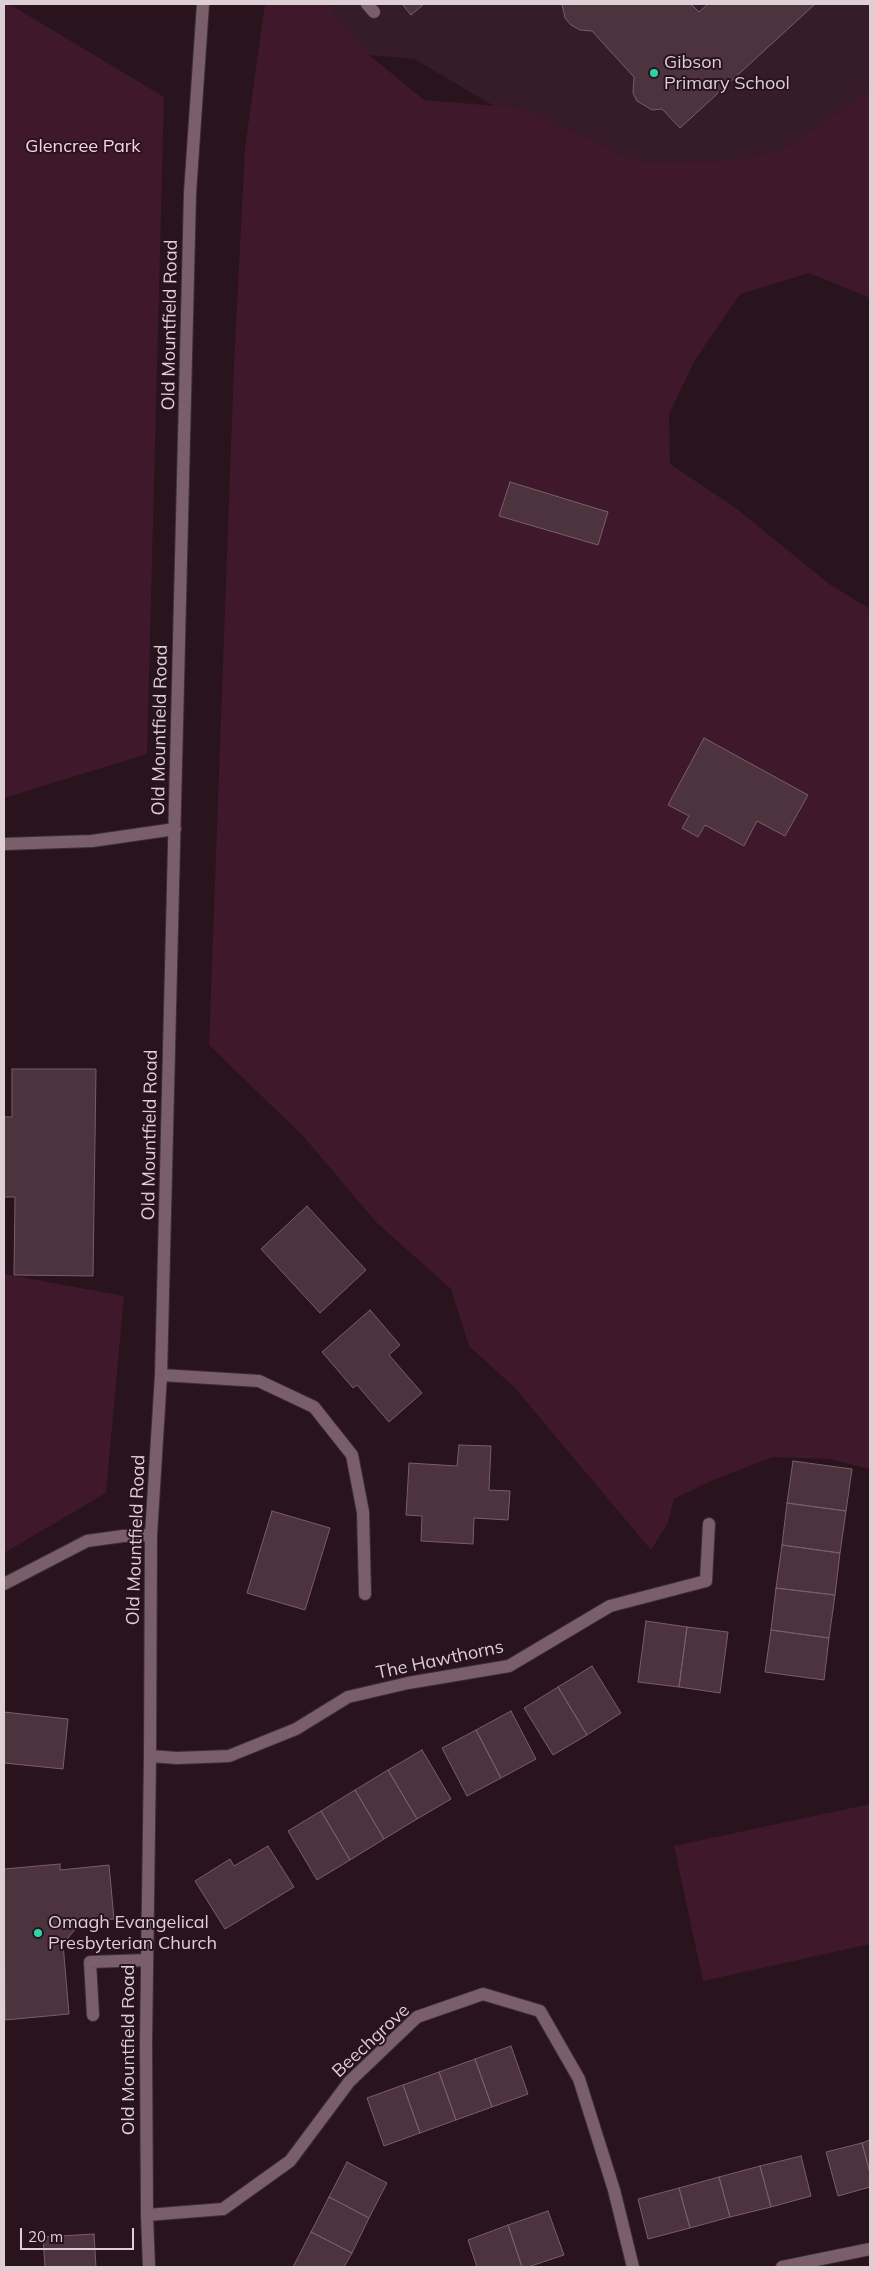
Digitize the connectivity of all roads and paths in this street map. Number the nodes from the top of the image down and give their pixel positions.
1 (203, 4) edge
2 (175, 829) junction
3 (4, 844) edge
4 (161, 1375) junction
5 (709, 1524) dead end
6 (151, 1535) junction
7 (4, 1584) edge
8 (365, 1594) dead end
9 (150, 1756) junction
10 (147, 1960) junction
11 (93, 2015) dead end
12 (147, 2215) junction
13 (870, 2249) edge
14 (149, 2267) edge
15 (633, 2267) edge
16 (782, 2267) edge

1 - 2 street, Old Mountfield Road
2 - 3 street
2 - 4 street, Old Mountfield Road
4 - 6 street, Old Mountfield Road
4 - 8 street
5 - 9 street, The Hawthorns
6 - 7 street
6 - 9 street, Old Mountfield Road
9 - 10 street, Old Mountfield Road
10 - 11 street
10 - 12 street, Old Mountfield Road
12 - 14 street, Old Mountfield Road
12 - 15 street, Beechgrove
13 - 16 street

